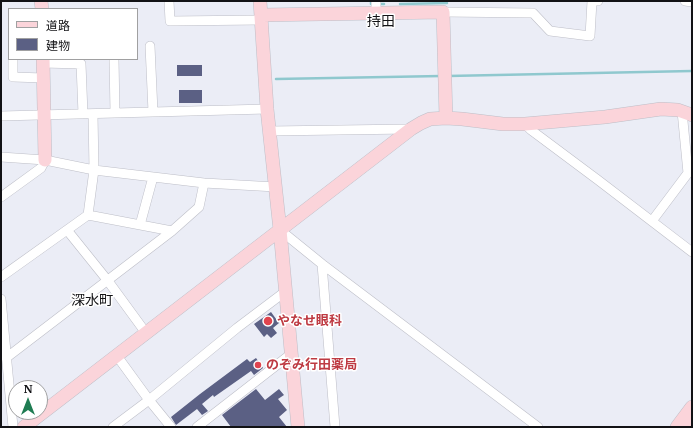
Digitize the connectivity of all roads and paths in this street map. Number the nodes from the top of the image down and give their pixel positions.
1 (169, 1) edge
2 (260, 1) edge
3 (592, 1) edge
4 (598, 1) edge
5 (685, 1) edge
6 (692, 2) edge
7 (376, 7) edge
8 (444, 12) junction
9 (261, 18) junction
10 (150, 46) dead end
11 (13, 60) edge
12 (114, 60) edge
13 (43, 61) edge
14 (44, 78) junction
15 (267, 109) junction
16 (153, 112) junction
17 (115, 113) junction
18 (687, 113) edge
19 (88, 114) junction
20 (45, 115) junction
21 (1, 116) edge
22 (446, 118) junction
23 (525, 124) junction
24 (411, 129) junction
25 (270, 131) junction
26 (1, 157) edge
27 (45, 160) junction
28 (94, 170) junction
29 (153, 177) junction
30 (204, 183) junction
31 (276, 187) junction
32 (1, 196) edge
33 (88, 215) junction
34 (652, 221) junction
35 (140, 225) junction
36 (67, 230) junction
37 (280, 230) junction
38 (172, 231) junction
39 (692, 252) edge
40 (322, 264) junction
41 (1, 277) edge
42 (108, 280) junction
43 (286, 291) junction
44 (1, 299) edge
45 (146, 333) junction
46 (291, 354) junction
47 (117, 356) junction
48 (6, 358) junction
49 (149, 400) junction
50 (692, 407) edge
51 (692, 422) edge
52 (13, 427) edge
53 (24, 427) edge
54 (113, 427) edge
55 (171, 427) edge
56 (197, 427) edge
57 (298, 427) edge
58 (336, 427) edge
59 (538, 427) edge
60 (677, 427) edge
61 (689, 427) edge

1 - 9 street
2 - 9 street
3 - 4 street
3 - 8 street
5 - 6 street
7 - 8 street
7 - 9 street
8 - 22 street
9 - 15 street
10 - 16 street
11 - 14 street
12 - 17 street
13 - 14 street
13 - 19 street
14 - 20 street
15 - 16 street
15 - 25 street
16 - 17 street
17 - 19 street
18 - 23 street
18 - 34 street
19 - 20 street
19 - 28 street
20 - 21 street
20 - 27 street
22 - 23 street
22 - 24 street
23 - 34 street
24 - 25 street
24 - 37 street
25 - 31 street
26 - 27 street
27 - 28 street
27 - 32 street
28 - 29 street
28 - 33 street
29 - 30 street
29 - 35 street
30 - 31 street
30 - 38 street
31 - 37 street
33 - 35 street
33 - 36 street
34 - 39 street
35 - 38 street
36 - 41 street
36 - 42 street
37 - 40 street
37 - 43 street
37 - 45 street
38 - 42 street
40 - 58 street
40 - 59 street
42 - 45 street
42 - 48 street
43 - 46 street
43 - 49 street
44 - 48 street
45 - 47 street
46 - 56 street
46 - 57 street
47 - 49 street
47 - 53 street
48 - 52 street
49 - 54 street
49 - 55 street
50 - 60 street
51 - 61 street

